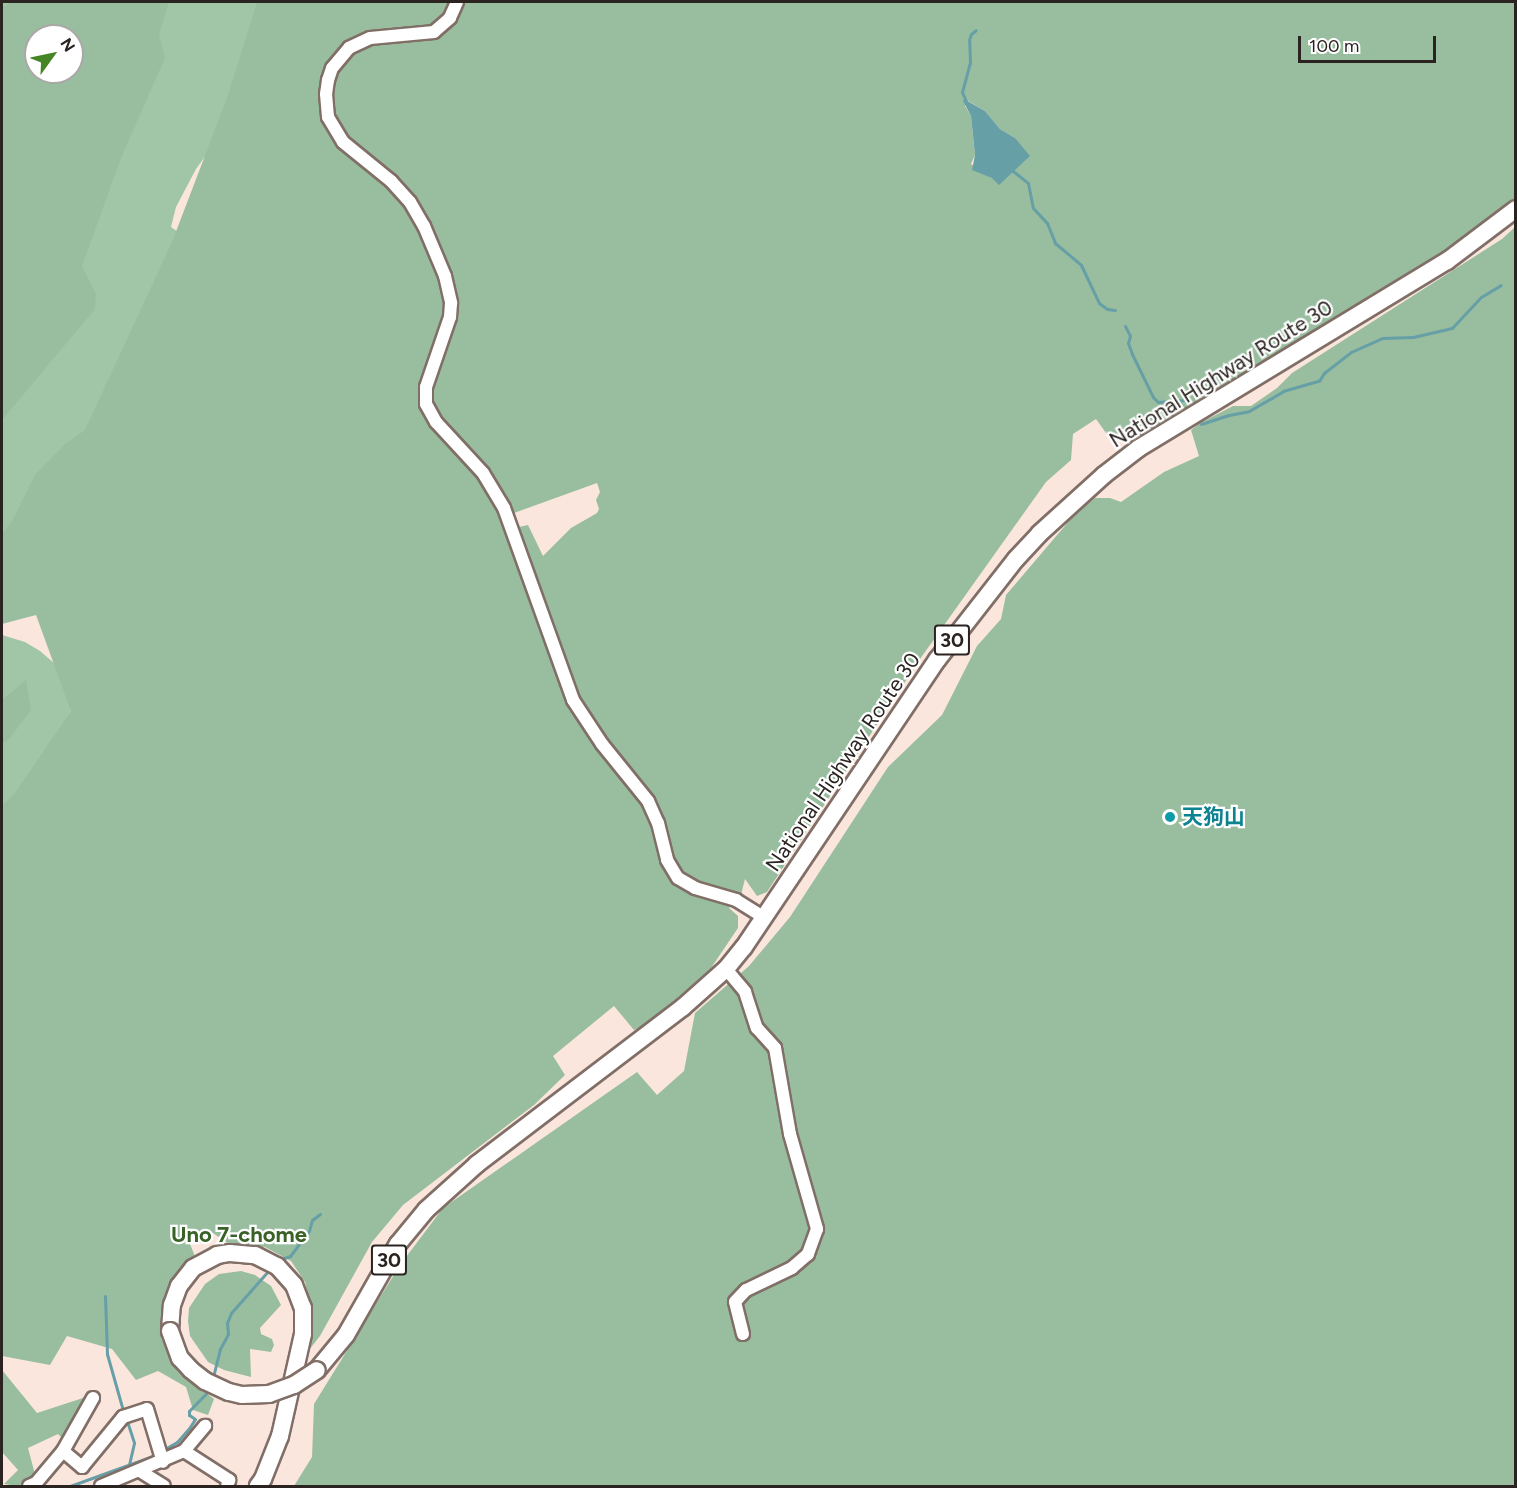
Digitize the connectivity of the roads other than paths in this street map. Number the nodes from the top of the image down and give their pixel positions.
1 (457, 2) edge
2 (1515, 209) edge
3 (765, 918) junction
4 (726, 969) junction
5 (743, 1334) dead end
6 (93, 1398) dead end
7 (205, 1426) dead end
8 (63, 1451) junction
9 (184, 1451) junction
10 (162, 1455) junction
11 (140, 1471) junction
12 (29, 1486) edge
13 (101, 1486) edge
14 (164, 1486) edge
15 (227, 1486) edge
16 (255, 1486) edge

1 - 3 street
2 - 3 highway, National Highway Route 30 / 30
3 - 4 highway, National Highway Route 30 / 30
4 - 5 street
4 - 16 highway, National Highway Route 30 / 30
6 - 8 street
7 - 9 street
8 - 10 street
8 - 12 street
9 - 10 street
9 - 15 street
10 - 11 street
11 - 13 street
11 - 14 street

